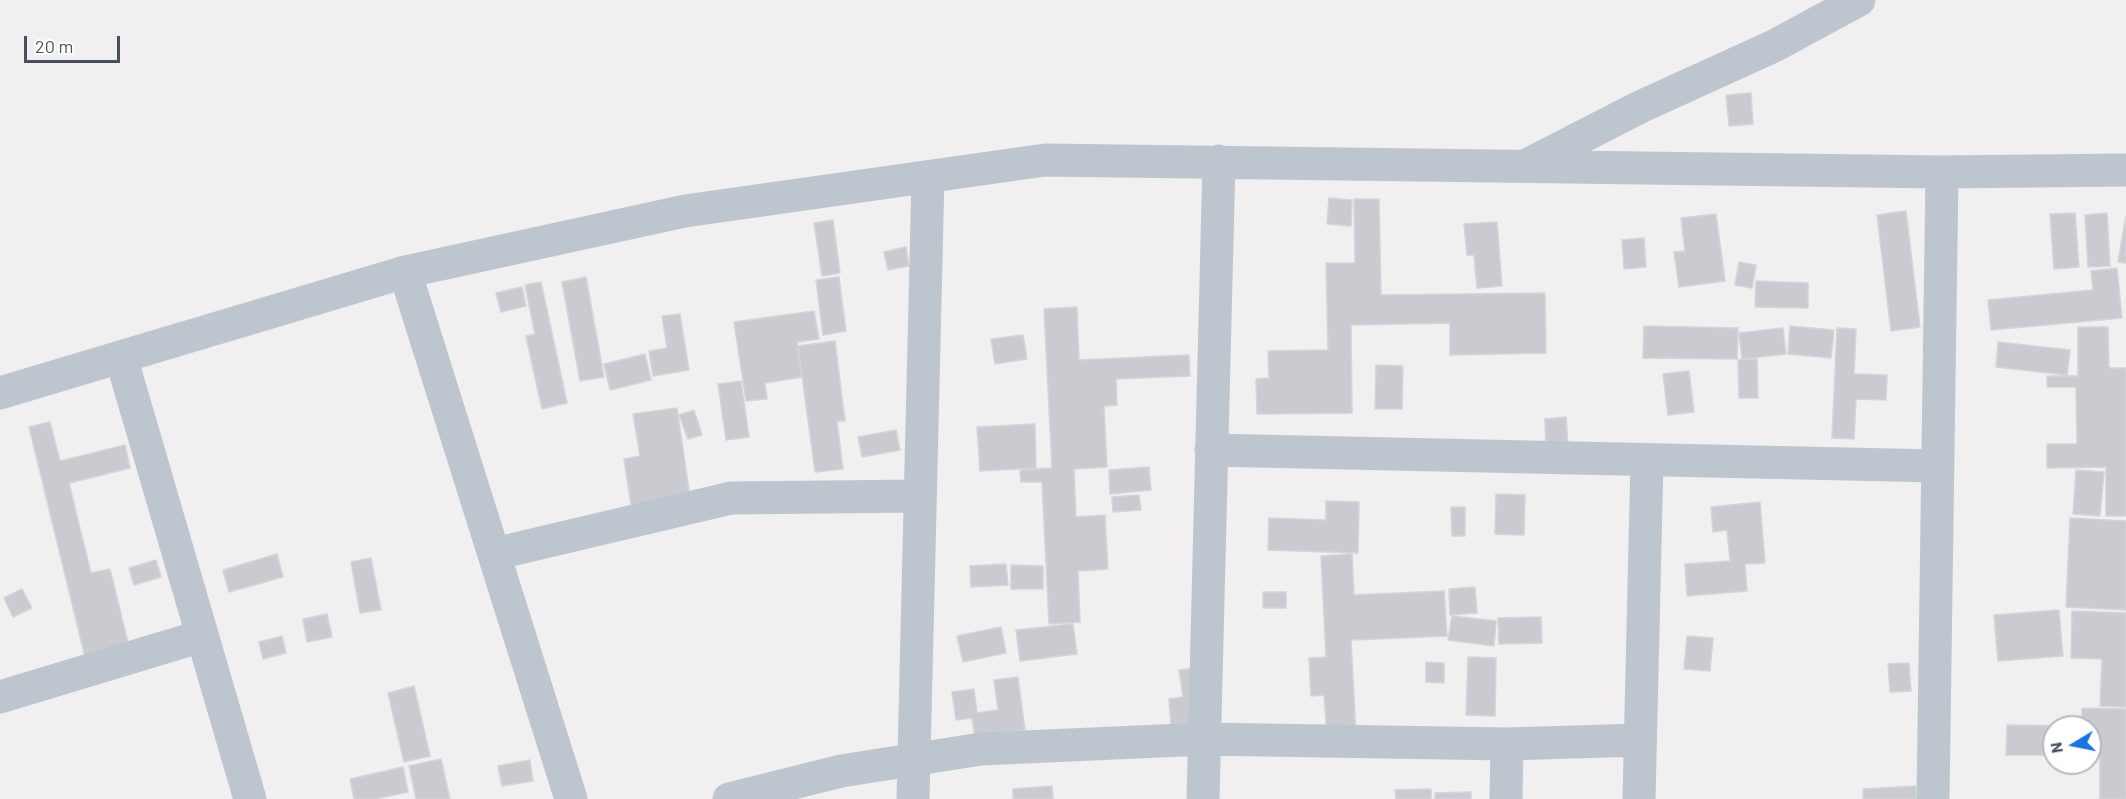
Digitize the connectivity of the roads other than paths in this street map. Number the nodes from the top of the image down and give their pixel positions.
1 (1859, 0) edge
2 (1219, 161) junction
3 (1525, 166) junction
4 (2126, 170) edge
5 (1942, 172) junction
6 (928, 177) junction
7 (405, 272) junction
8 (121, 357) junction
9 (0, 393) edge
10 (1211, 450) junction
11 (1647, 460) junction
12 (1938, 466) junction
13 (920, 496) junction
14 (494, 554) junction
15 (202, 636) junction
16 (0, 697) edge
17 (1204, 739) junction
18 (1640, 740) junction
19 (1507, 744) junction
20 (913, 760) junction
21 (249, 799) edge
22 (571, 799) edge
23 (729, 799) edge
24 (913, 799) edge
25 (1203, 799) edge
26 (1506, 799) edge
27 (1639, 799) edge
28 (1933, 799) edge

1 - 3 street
2 - 3 street
2 - 6 street
2 - 10 street
3 - 5 street
4 - 5 street
5 - 12 street
6 - 7 street
6 - 13 street
7 - 8 street
7 - 14 street
8 - 9 street
8 - 15 street
10 - 11 street
10 - 17 street
11 - 12 street
11 - 18 street
12 - 28 street
13 - 14 street
13 - 20 street
14 - 22 street
15 - 16 street
15 - 21 street
17 - 19 street
17 - 20 street
17 - 25 street
18 - 19 street
18 - 27 street
19 - 26 street
20 - 23 street
20 - 24 street

